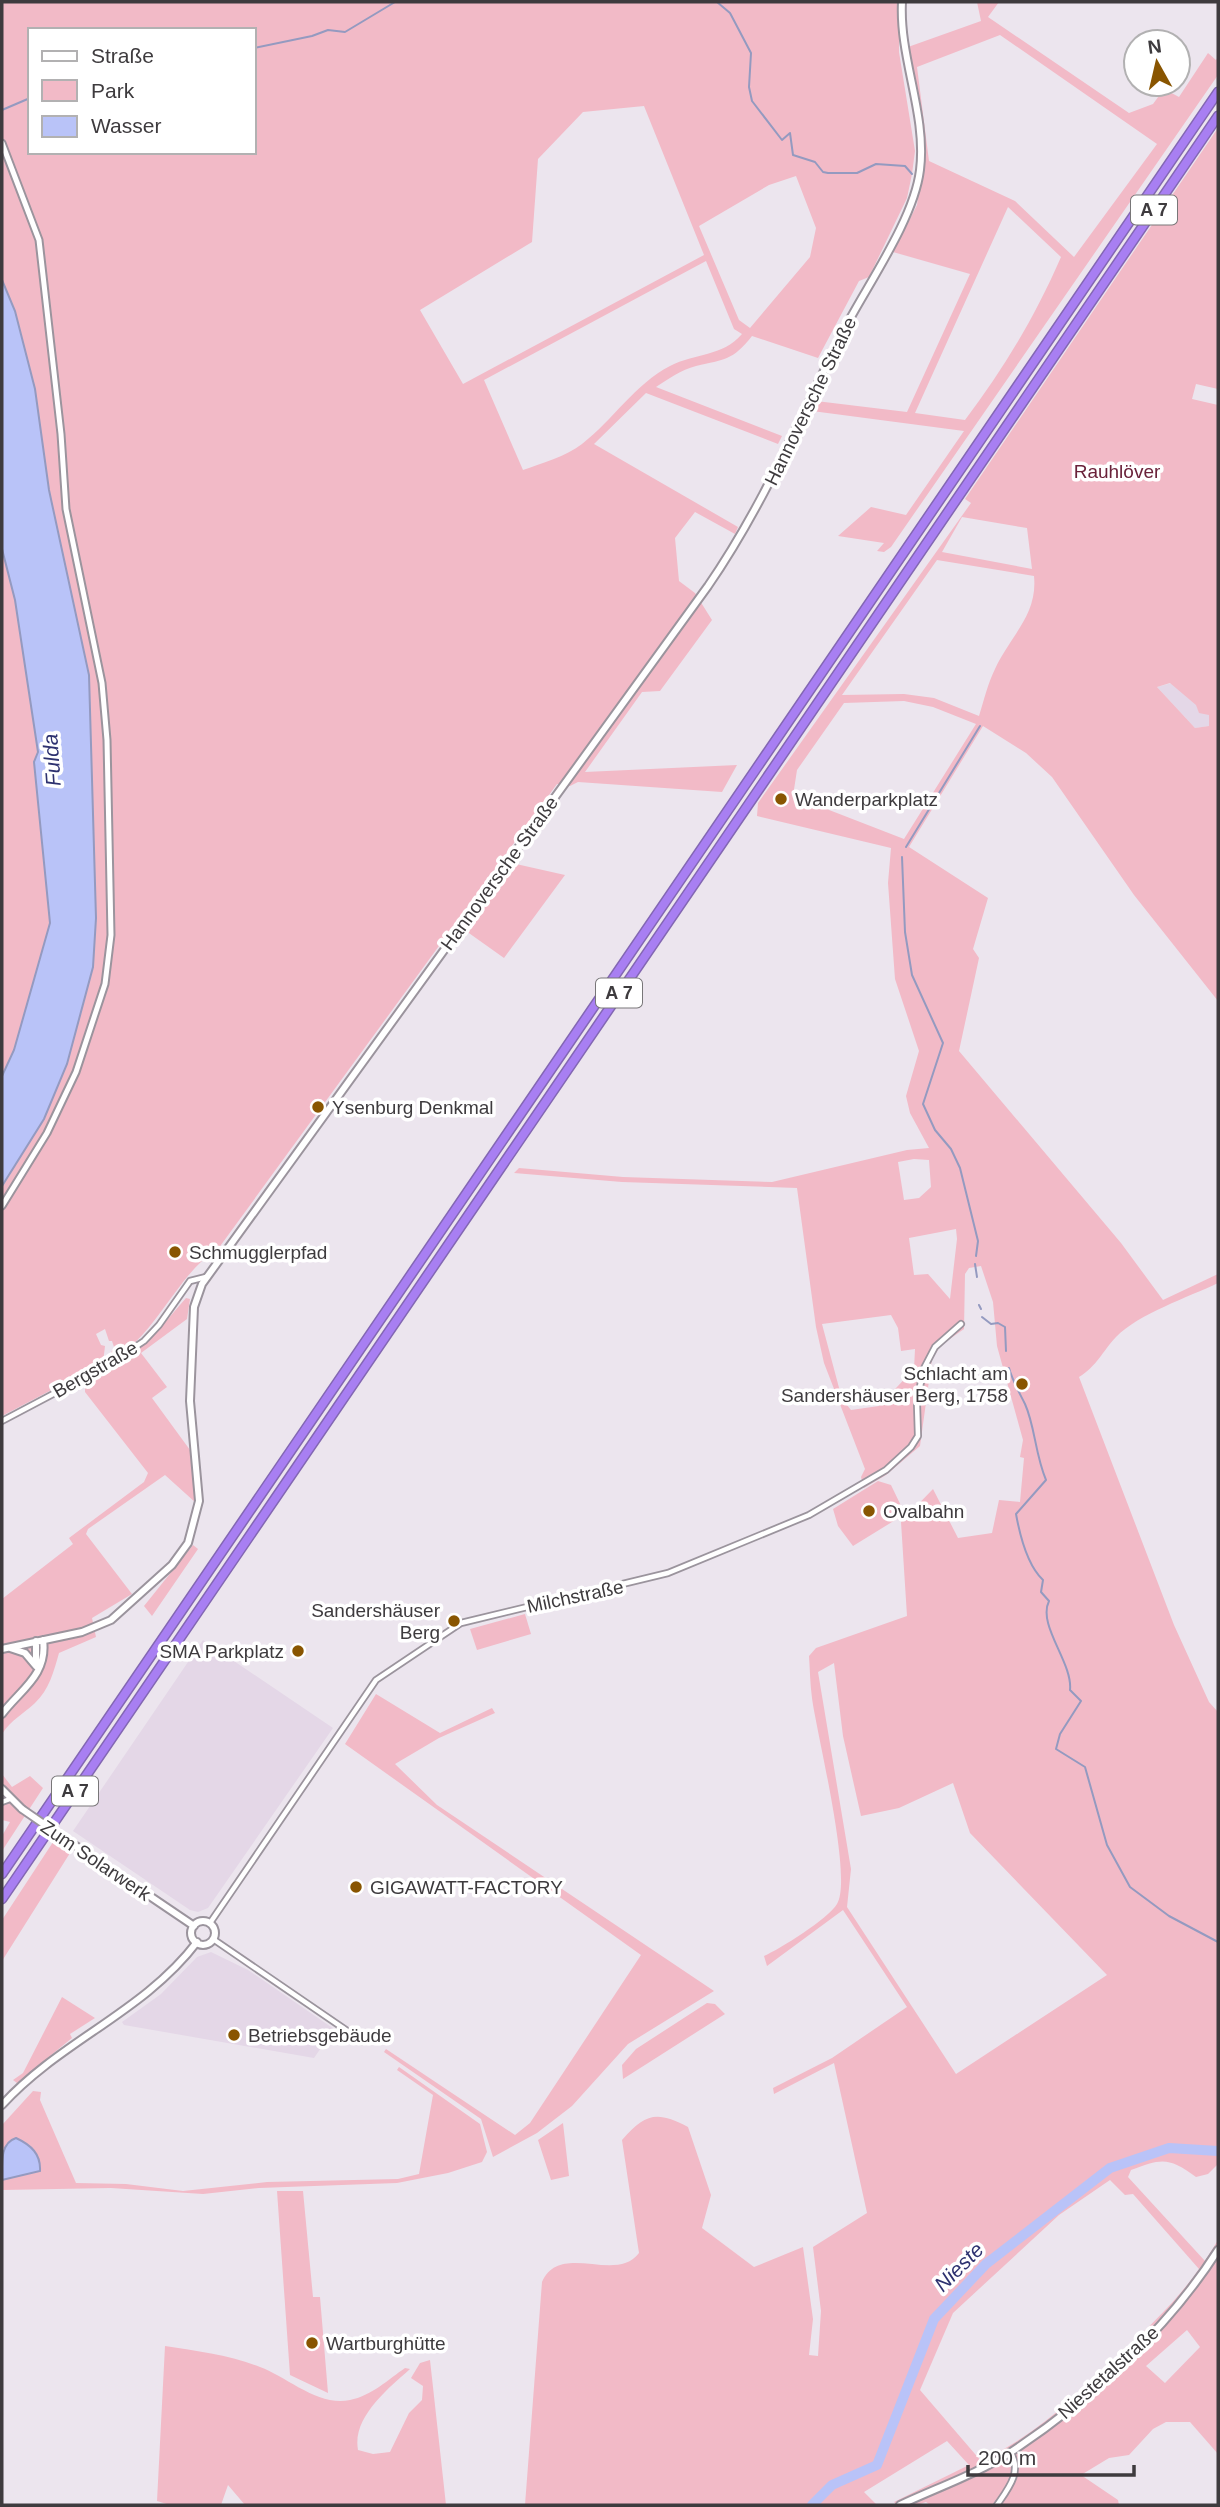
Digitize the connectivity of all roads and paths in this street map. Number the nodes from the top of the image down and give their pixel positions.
1 (902, 2) edge
2 (1218, 92) edge
3 (1218, 116) edge
4 (2, 143) edge
5 (2, 1206) edge
6 (205, 1277) junction
7 (961, 1324) dead end
8 (2, 1421) edge
9 (39, 1641) junction
10 (3, 1649) edge
11 (36, 1670) junction
12 (2, 1714) edge
13 (2, 1789) edge
14 (10, 1799) junction
15 (2, 1802) edge
16 (2, 1874) edge
17 (2, 1899) edge
18 (211, 1923) junction
19 (194, 1926) junction
20 (213, 1939) junction
21 (197, 1942) junction
22 (362, 2041) dead end
23 (2, 2105) edge
24 (1218, 2250) edge
25 (1010, 2452) junction
26 (900, 2505) edge
27 (998, 2505) edge

1 - 6 main road, Hannoversche Straße
2 - 16 highway, A 7
3 - 17 highway, A 7
4 - 5 street
6 - 8 street, Bergstraße
6 - 9 main road, Hannoversche Straße
7 - 18 street, Milchstraße
9 - 10 main road, Hannoversche Straße
9 - 11 main road
10 - 11 main road
11 - 12 main road
13 - 14 main road, Zum Solarwerk
14 - 15 street
14 - 19 main road, Zum Solarwerk, bridge
18 - 19 main road
18 - 20 main road
19 - 21 main road
20 - 21 main road
20 - 22 street
21 - 23 main road
24 - 25 main road, Niestetalstraße
25 - 26 main road, Niestetalstraße
25 - 27 street

